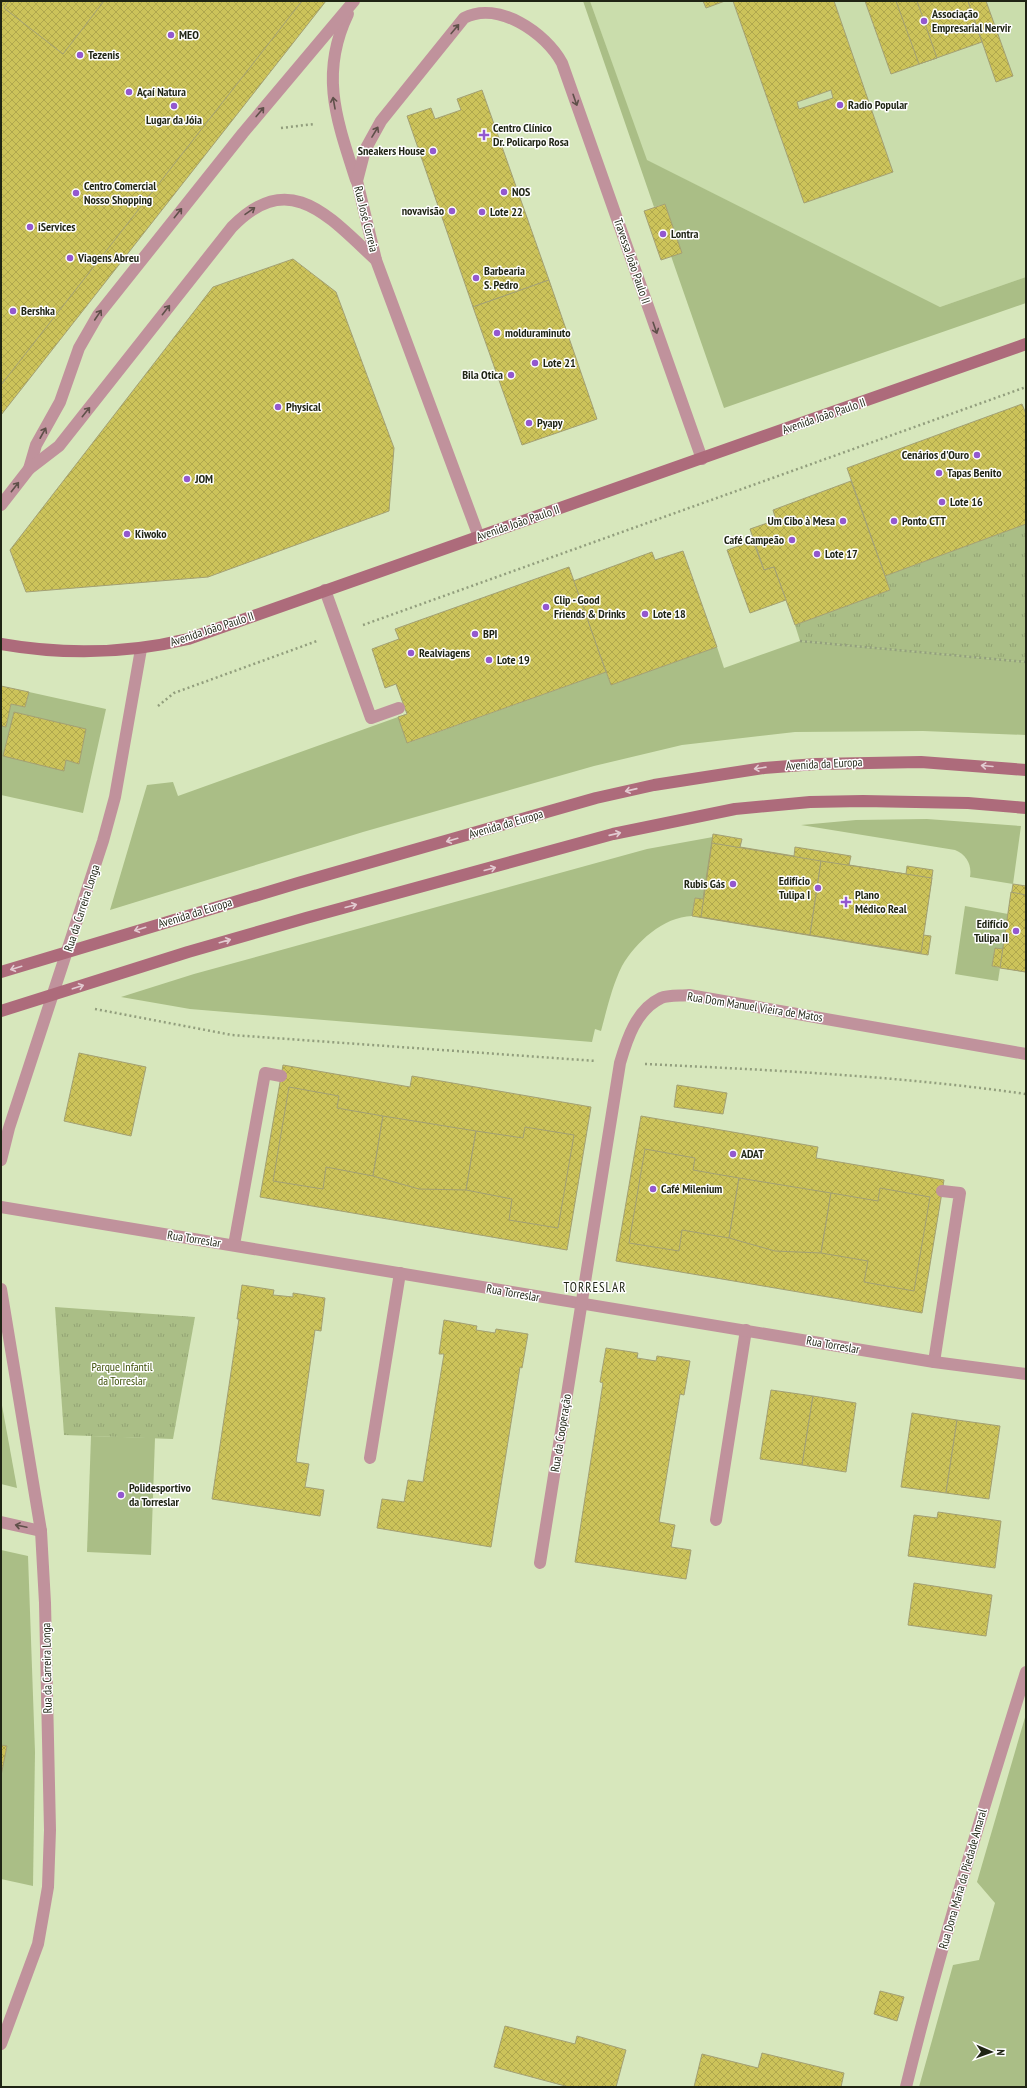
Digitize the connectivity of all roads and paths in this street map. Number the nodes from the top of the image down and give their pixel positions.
1 (354, 1) edge
2 (562, 63) joint
3 (338, 121) junction
4 (243, 133) junction
5 (357, 181) junction
6 (376, 260) junction
7 (1026, 344) edge
8 (1026, 387) edge
9 (702, 459) junction
10 (29, 469) junction
11 (1, 505) edge
12 (479, 537) junction
13 (325, 590) junction
14 (340, 633) junction
15 (800, 641) dead end
16 (1, 644) edge
17 (141, 649) junction
18 (1026, 662) edge
19 (157, 708) dead end
20 (399, 708) dead end
21 (1026, 770) edge
22 (1026, 808) edge
23 (1, 972) edge
24 (92, 1008) dead end
25 (1, 1011) edge
26 (1026, 1054) edge
27 (620, 1063) junction
28 (281, 1076) dead end
29 (1026, 1094) edge
30 (1, 1160) edge
31 (942, 1191) dead end
32 (1, 1207) edge
33 (234, 1246) junction
34 (400, 1273) junction
35 (1, 1289) edge
36 (581, 1304) junction
37 (746, 1330) junction
38 (934, 1362) junction
39 (1026, 1374) edge
40 (370, 1458) dead end
41 (716, 1520) dead end
42 (1, 1522) edge
43 (41, 1531) junction
44 (540, 1563) dead end
45 (1026, 1672) edge
46 (1, 2044) edge
47 (906, 2087) edge

3 -> 1 street
4 -> 1 street
5 -> 2 street, Rua José Correia
2 -> 9 street, Travessa João Paulo II
3 - 4 path
3 - 5 street
10 -> 4 street
5 - 6 street, Rua José Correia
10 -> 6 street
6 - 12 street, Rua José Correia
7 - 9 main road, Avenida João Paulo II
8 - 14 path
9 - 12 main road, Avenida João Paulo II
11 -> 10 street
12 - 13 main road, Avenida João Paulo II
13 - 14 street
13 - 17 main road, Avenida João Paulo II
14 - 19 path
14 - 20 street
15 - 18 path
16 - 17 main road, Avenida João Paulo II
17 - 30 street, Rua da Carreira Longa
21 -> 23 main road, Avenida da Europa
25 -> 22 main road
24 - 27 path
26 - 27 street, Rua Dom Manuel Vieira de Matos
27 - 29 path
27 - 36 street, Rua Dom Manuel Vieira de Matos
28 - 33 street
31 - 38 street
32 - 33 street, Rua Torreslar
33 - 34 street, Rua Torreslar
34 - 36 street, Rua Torreslar
34 - 40 street
35 - 43 street, Rua da Carreira Longa
36 - 37 street, Rua Torreslar
36 - 44 street, Rua da Cooperação
37 - 38 street, Rua Torreslar
37 - 41 street
38 - 39 street, Rua Torreslar
43 -> 42 street
43 - 46 street, Rua da Carreira Longa
45 - 47 street, Rua Dona Maria da Piedade Amaral

